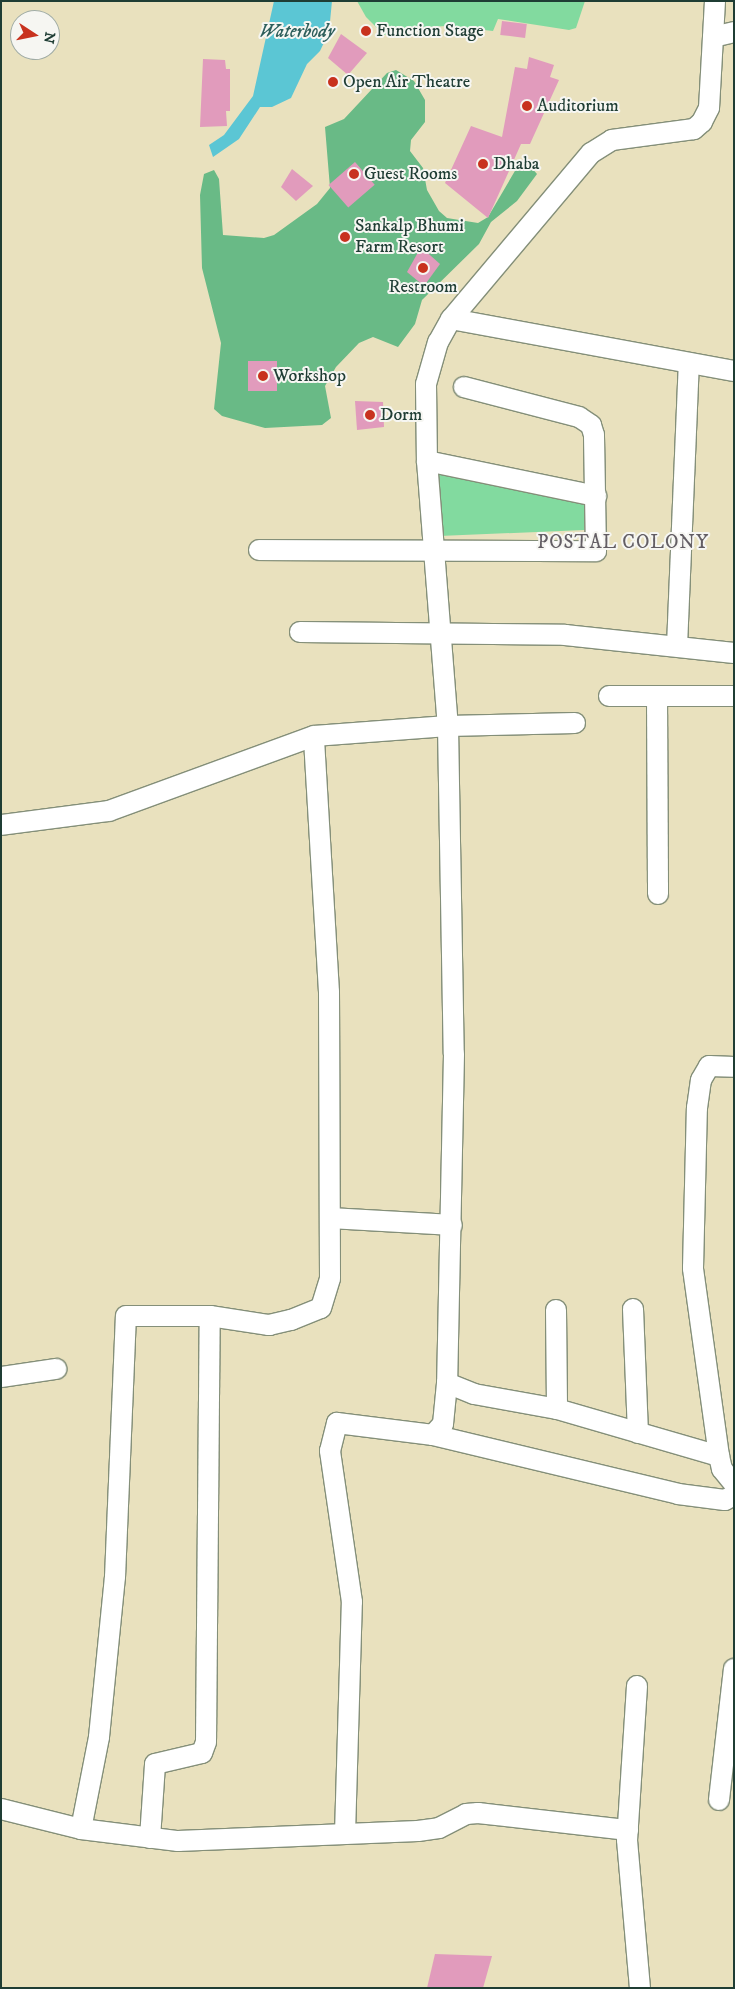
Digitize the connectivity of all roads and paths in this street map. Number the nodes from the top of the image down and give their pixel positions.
1 (715, 1) edge
2 (734, 32) edge
3 (713, 36) junction
4 (451, 319) junction
5 (689, 363) junction
6 (734, 371) edge
7 (464, 387) dead end
8 (428, 461) junction
9 (596, 496) junction
10 (259, 550) dead end
11 (434, 550) junction
12 (300, 632) dead end
13 (441, 634) junction
14 (676, 646) junction
15 (734, 653) edge
16 (610, 696) dead end
17 (657, 696) junction
18 (734, 696) edge
19 (575, 723) dead end
20 (448, 726) junction
21 (314, 736) junction
22 (1, 825) edge
23 (658, 894) dead end
24 (734, 1067) edge
25 (331, 1218) junction
26 (452, 1225) junction
27 (633, 1309) dead end
28 (556, 1310) dead end
29 (210, 1316) junction
30 (56, 1369) dead end
31 (1, 1377) edge
32 (446, 1383) junction
33 (557, 1410) junction
34 (638, 1433) junction
35 (433, 1435) junction
36 (719, 1456) junction
37 (734, 1484) edge
38 (734, 1494) edge
39 (734, 1669) edge
40 (636, 1686) dead end
41 (719, 1800) dead end
42 (1, 1809) edge
43 (82, 1829) junction
44 (628, 1830) junction
45 (345, 1834) junction
46 (150, 1838) junction
47 (640, 1988) edge

1 - 3 street
2 - 3 street
3 - 4 street
4 - 5 street
4 - 8 street
5 - 6 street
5 - 14 street
7 - 9 street
8 - 9 street
8 - 11 street
9 - 11 street
10 - 11 street
11 - 13 street
12 - 13 street
13 - 14 street
13 - 20 street
14 - 15 street
16 - 17 street
17 - 18 street
17 - 23 street
19 - 20 street
20 - 21 street
20 - 26 street
21 - 22 street
21 - 25 street
24 - 36 street
25 - 26 street
25 - 29 street
26 - 32 street
27 - 34 street
28 - 33 street
29 - 43 street
29 - 46 street
30 - 31 street
32 - 33 street
32 - 35 street
33 - 34 street
34 - 36 street
35 - 38 street
35 - 45 street
36 - 37 street
39 - 41 street
40 - 44 street
42 - 43 street
43 - 46 street
44 - 45 street
44 - 47 street
45 - 46 street

